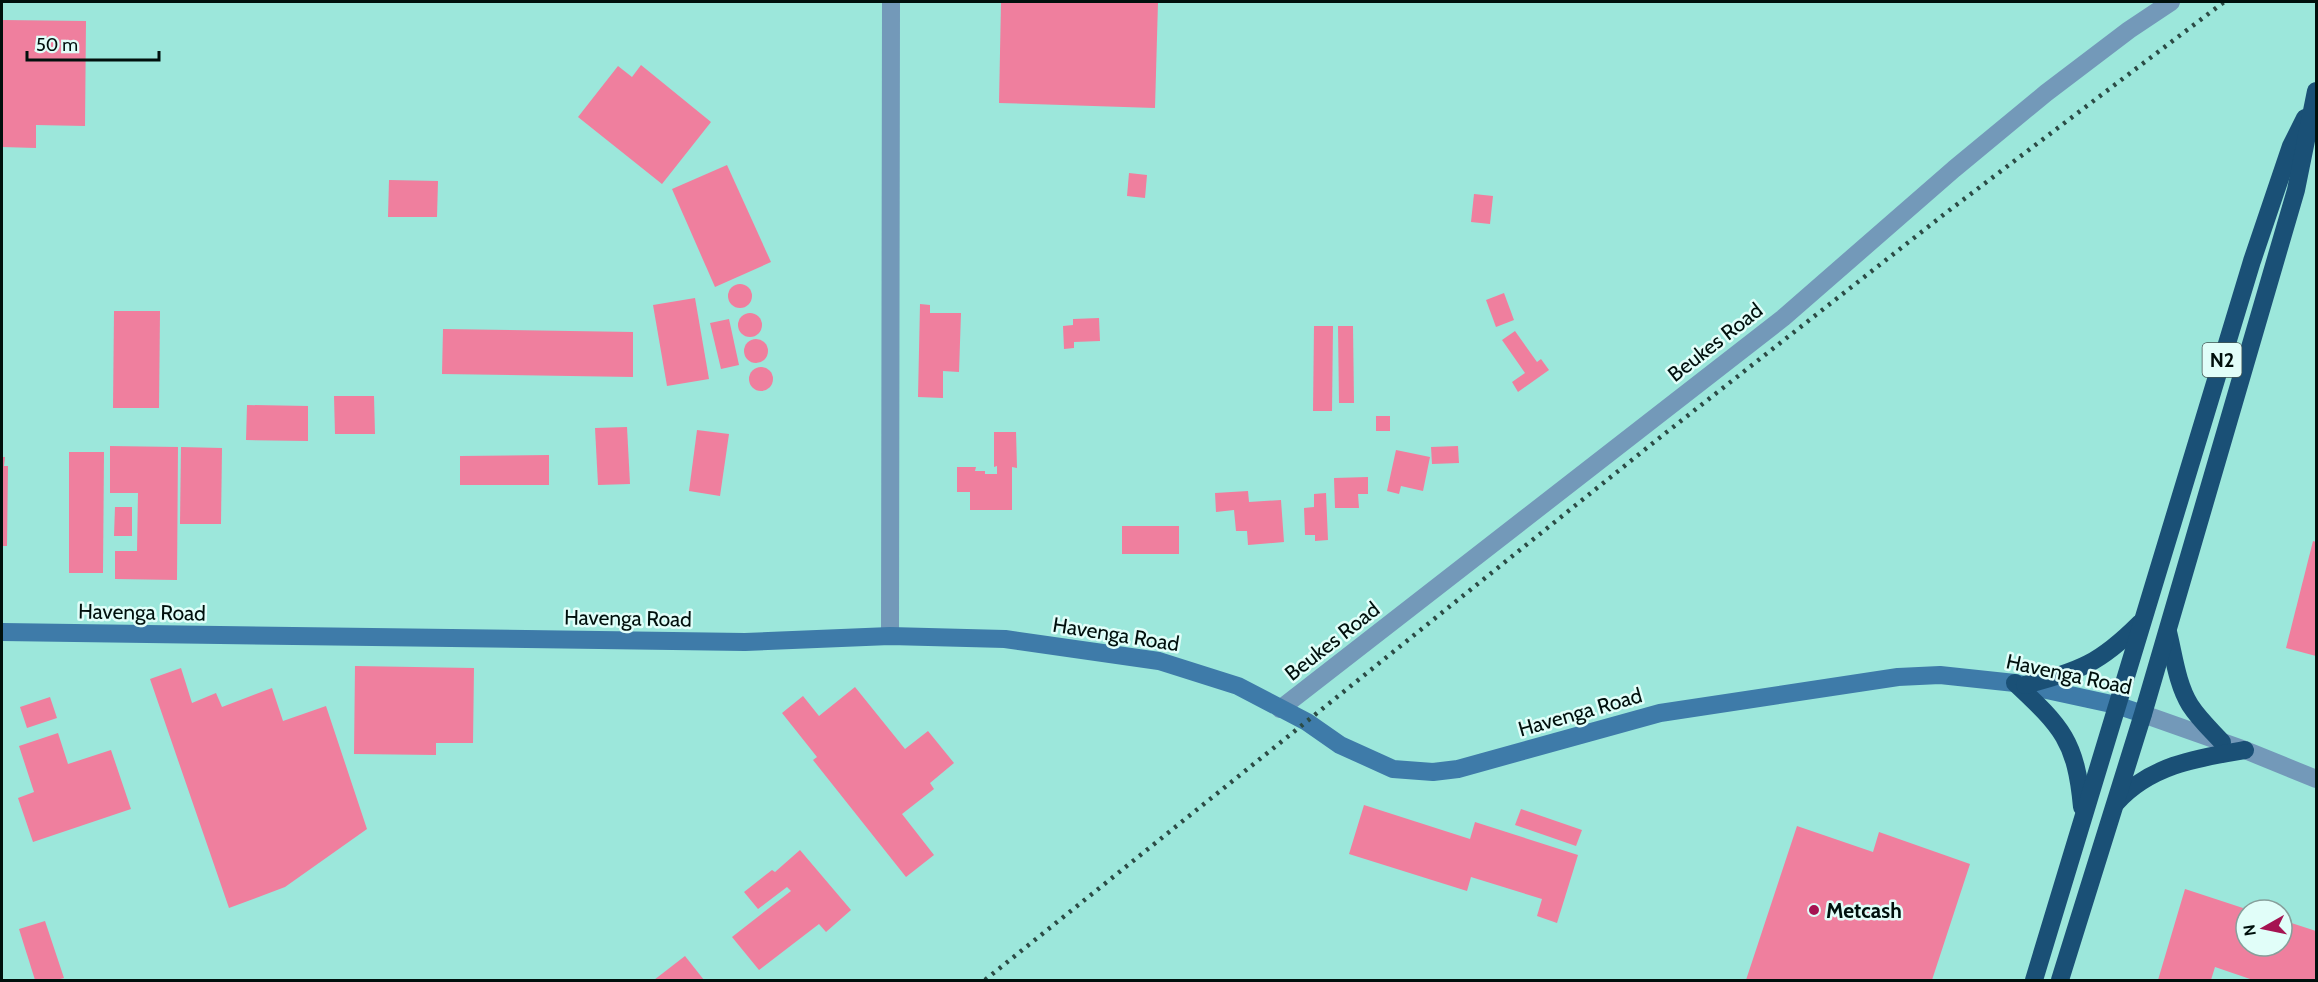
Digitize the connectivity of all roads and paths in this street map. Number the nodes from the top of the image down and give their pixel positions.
1 (891, 2) edge
2 (2171, 2) edge
3 (2315, 97) edge
4 (2142, 622) junction
5 (2168, 630) junction
6 (2, 632) edge
7 (890, 636) junction
8 (2020, 684) junction
9 (2116, 705) junction
10 (1280, 709) junction
11 (2144, 714) junction
12 (2222, 742) junction
13 (2245, 750) junction
14 (2316, 779) edge
15 (2115, 805) junction
16 (2082, 817) junction
17 (2034, 981) edge
18 (2060, 981) edge

1 - 7 street
2 - 10 street, Beukes Road
3 - 4 highway, N2
3 - 5 highway, N2
4 - 8 highway
4 - 9 highway, N2
5 - 11 highway, N2
5 - 12 highway
6 - 7 street, Havenga Road
7 - 10 street, Havenga Road
8 - 9 street, Havenga Road
8 - 10 street, Havenga Road
8 - 16 highway
9 - 11 street, Havenga Road
9 - 16 highway, N2
11 - 12 street, Havenga Road
11 - 15 highway, N2
12 - 13 street, Havenga Road
13 - 14 street, Havenga Road
13 - 15 highway
15 - 18 highway, N2
16 - 17 highway, N2

